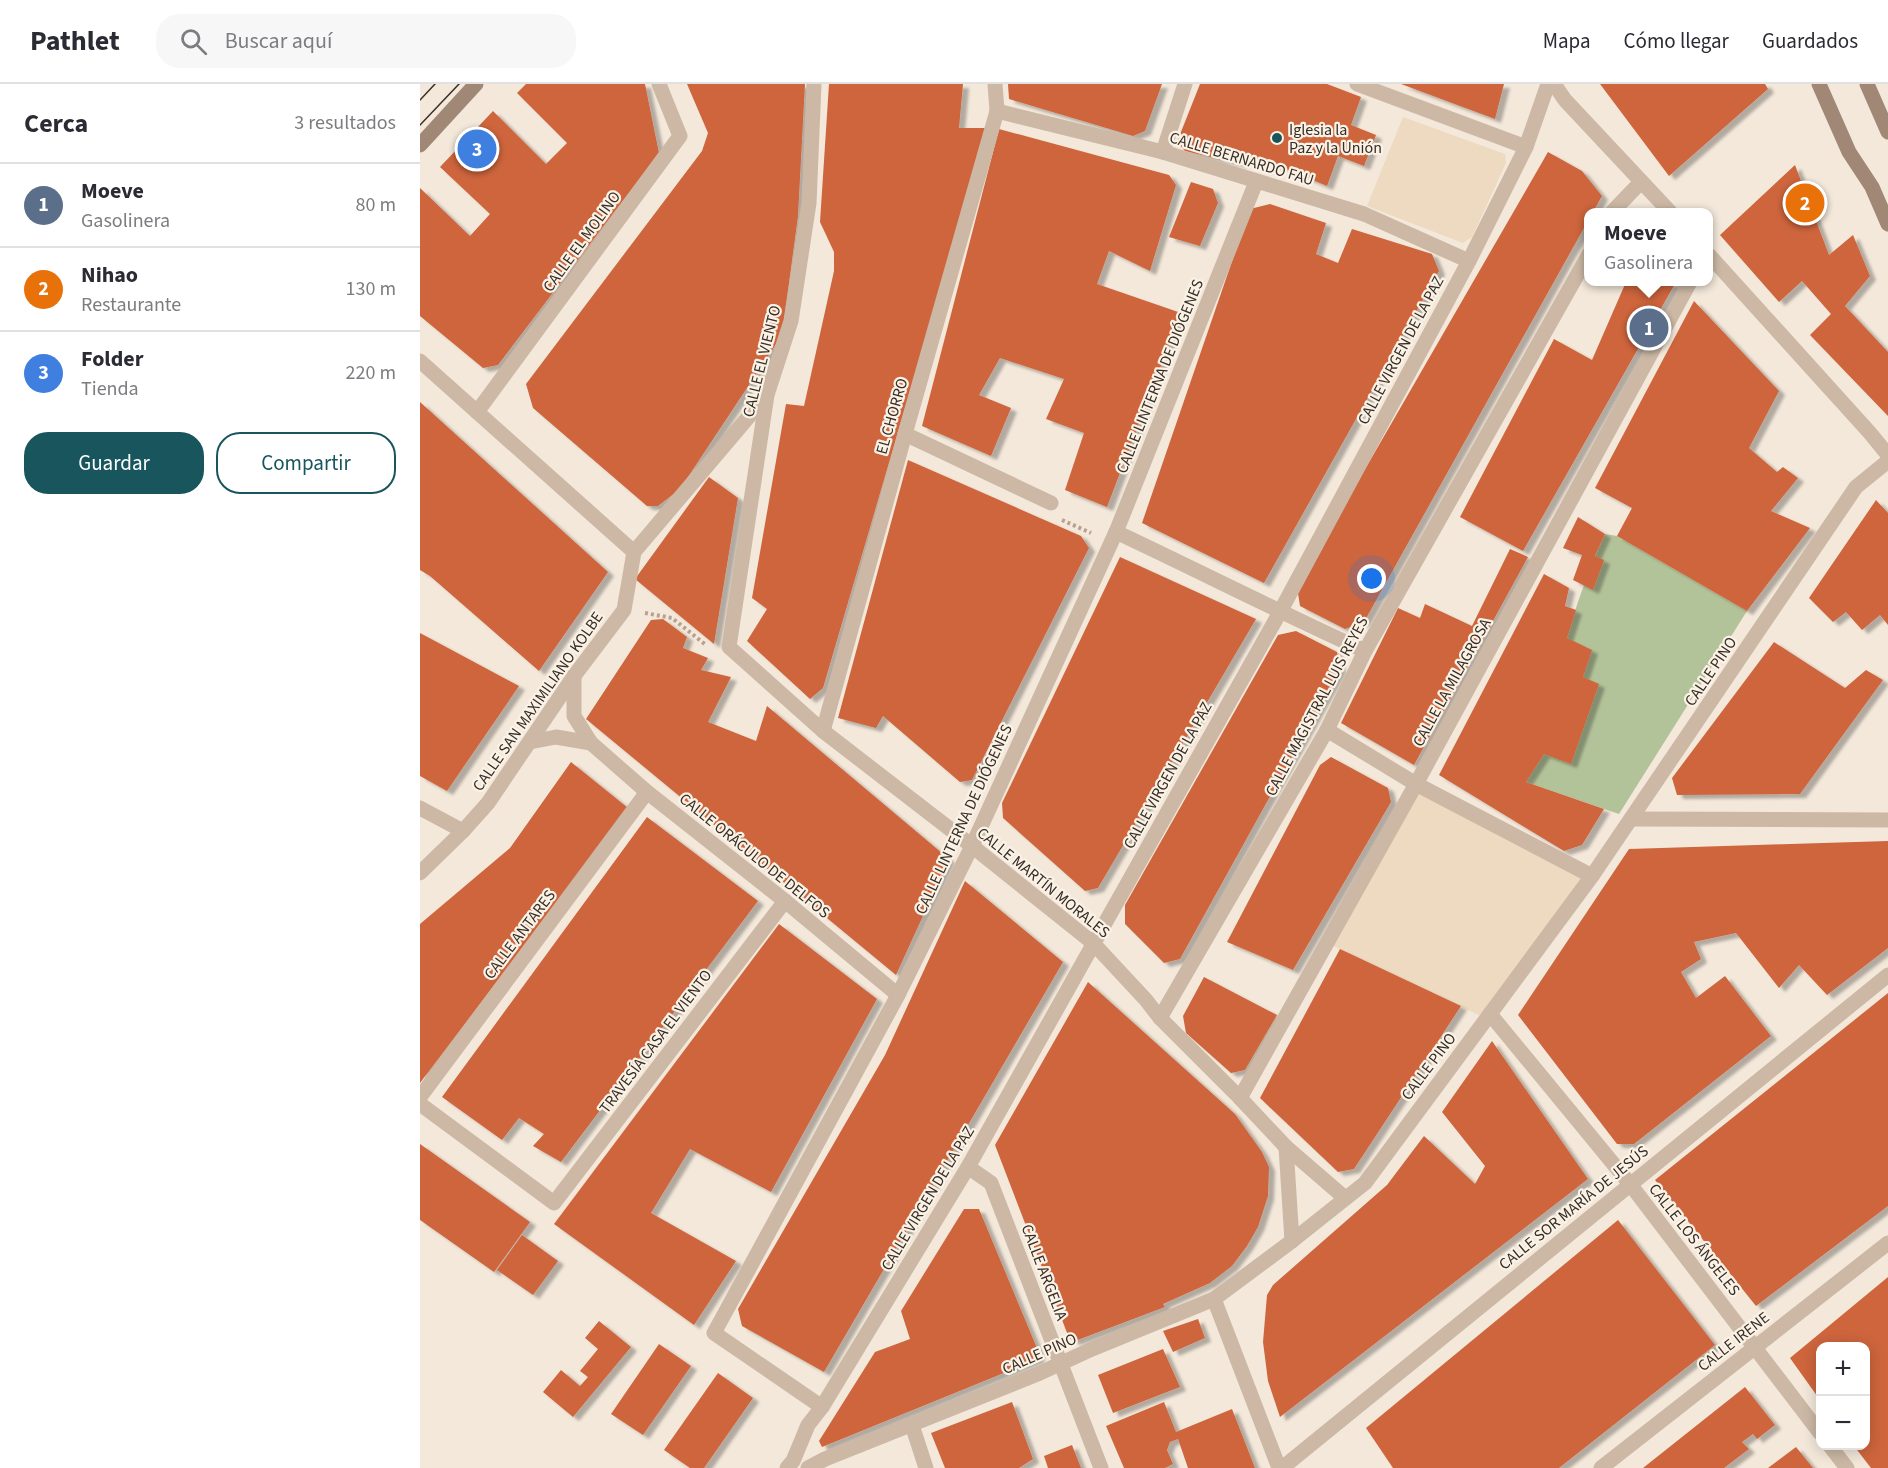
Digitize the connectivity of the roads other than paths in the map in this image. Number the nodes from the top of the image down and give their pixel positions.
1 (476, 84) edge
2 (659, 84) edge
3 (814, 84) edge
4 (995, 84) edge
5 (1185, 84) edge
6 (1357, 84) edge
7 (1548, 84) edge
8 (1554, 84) edge
9 (1819, 84) edge
10 (1867, 84) edge
11 (997, 111) junction
12 (1888, 132) edge
13 (420, 145) edge
14 (1526, 147) junction
15 (1163, 152) junction
16 (1256, 182) junction
17 (1641, 182) junction
18 (1617, 208) edge
19 (1665, 208) edge
20 (1888, 224) edge
21 (1713, 259) edge
22 (1469, 261) junction
23 (1584, 263) edge
24 (1688, 286) edge
25 (420, 362) edge
26 (767, 395) junction
27 (477, 412) junction
28 (905, 434) junction
29 (1888, 455) edge
30 (1888, 461) edge
31 (1051, 503) road end
32 (1113, 537) junction
33 (634, 552) junction
34 (1280, 612) junction
35 (729, 647) joint
36 (1365, 651) junction
37 (574, 676) junction
38 (1327, 730) junction
39 (823, 731) junction
40 (530, 742) junction
41 (591, 743) junction
42 (1416, 784) junction
43 (647, 792) junction
44 (420, 808) edge
45 (1631, 819) junction
46 (1888, 820) edge
47 (463, 831) junction
48 (972, 846) junction
49 (420, 873) edge
50 (1592, 876) junction
51 (785, 901) junction
52 (1093, 943) junction
53 (1888, 975) edge
54 (898, 995) junction
55 (1490, 1014) junction
56 (1160, 1018) junction
57 (420, 1097) edge
58 (1240, 1098) junction
59 (420, 1104) edge
60 (1286, 1147) junction
61 (968, 1167) junction
62 (1630, 1184) junction
63 (1345, 1198) junction
64 (1292, 1241) junction
65 (1888, 1243) edge
66 (1214, 1299) junction
67 (1755, 1346) junction
68 (1061, 1363) junction
69 (822, 1407) junction
70 (912, 1425) junction
71 (1816, 1426) edge
72 (1833, 1450) edge
73 (787, 1468) edge
74 (808, 1468) edge
75 (926, 1468) edge
76 (1101, 1468) edge
77 (1281, 1468) edge
78 (1601, 1468) edge
79 (1846, 1468) edge

1 - 13 main road
2 - 27 street, CALLE EL MOLINO
3 - 26 street, CALLE EL VIENTO
4 - 11 street
5 - 15 street
6 - 14 street
7 - 14 street, CALLE VIRGEN DE LA PAZ
8 - 17 street
9 - 20 main road
10 - 12 main road
11 - 15 street, CALLE BERNARDO FAU
11 - 28 street, EL CHORRO
14 - 22 street, CALLE VIRGEN DE LA PAZ
15 - 16 street, CALLE BERNARDO FAU
16 - 22 street, CALLE BERNARDO FAU
16 - 32 street, CALLE LINTERNA DE DIÓGENES
17 - 18 street
17 - 19 street
21 - 29 street
22 - 34 street, CALLE VIRGEN DE LA PAZ
23 - 36 street, CALLE MAGISTRAL LUIS REYES
24 - 42 street, CALLE LA MILAGROSA
25 - 27 street
26 - 33 street
26 - 35 street, CALLE EL VIENTO
27 - 33 street
28 - 31 street
28 - 39 street, EL CHORRO
30 - 45 street, CALLE PINO
32 - 34 street
32 - 48 street, CALLE LINTERNA DE DIÓGENES
33 - 37 street, CALLE SAN MAXIMILIANO KOLBE
34 - 36 street
34 - 52 street, CALLE VIRGEN DE LA PAZ
35 - 39 street, CALLE MARTÍN MORALES
36 - 38 street, CALLE MAGISTRAL LUIS REYES
37 - 40 street, CALLE SAN MAXIMILIANO KOLBE
37 - 41 street, CALLE ORÁCULO DE DELFOS
38 - 42 street
38 - 56 street, CALLE MAGISTRAL LUIS REYES
39 - 48 street, CALLE MARTÍN MORALES
40 - 41 street
40 - 47 street, CALLE SAN MAXIMILIANO KOLBE
41 - 43 street, CALLE ORÁCULO DE DELFOS
42 - 50 street
42 - 58 street, CALLE LA MILAGROSA
43 - 51 street, CALLE ORÁCULO DE DELFOS
43 - 57 street, CALLE ANTARES
44 - 47 street
45 - 46 street
45 - 50 street, CALLE PINO
47 - 49 street, CALLE SAN MAXIMILIANO KOLBE
48 - 52 street, CALLE MARTÍN MORALES
48 - 54 street, CALLE LINTERNA DE DIÓGENES
50 - 55 street, CALLE PINO
51 - 54 street, CALLE ORÁCULO DE DELFOS
51 - 59 street, TRAVESÍA CASA EL VIENTO
52 - 56 street, CALLE MARTÍN MORALES
52 - 61 street, CALLE VIRGEN DE LA PAZ
53 - 62 street, CALLE SOR MARÍA DE JESÚS
54 - 69 street, CALLE LINTERNA DE DIÓGENES
55 - 62 street, CALLE LOS ÁNGELES
55 - 63 street, CALLE PINO
56 - 58 street, CALLE MARTÍN MORALES
58 - 60 street, CALLE MARTÍN MORALES
60 - 63 street, CALLE MARTÍN MORALES
60 - 64 street
61 - 68 street, CALLE ARGELIA
61 - 69 street, CALLE VIRGEN DE LA PAZ
62 - 67 street, CALLE LOS ÁNGELES
62 - 77 street, CALLE SOR MARÍA DE JESÚS
63 - 64 street, CALLE PINO
64 - 66 street, CALLE PINO
65 - 67 street, CALLE IRENE
66 - 68 street, CALLE PINO
66 - 77 street
67 - 71 street, CALLE LOS ÁNGELES
67 - 78 street, CALLE IRENE
68 - 70 street, CALLE PINO
68 - 76 street, CALLE ARGELIA
69 - 73 street, CALLE VIRGEN DE LA PAZ
70 - 74 street, CALLE PINO
70 - 75 street
72 - 79 street

